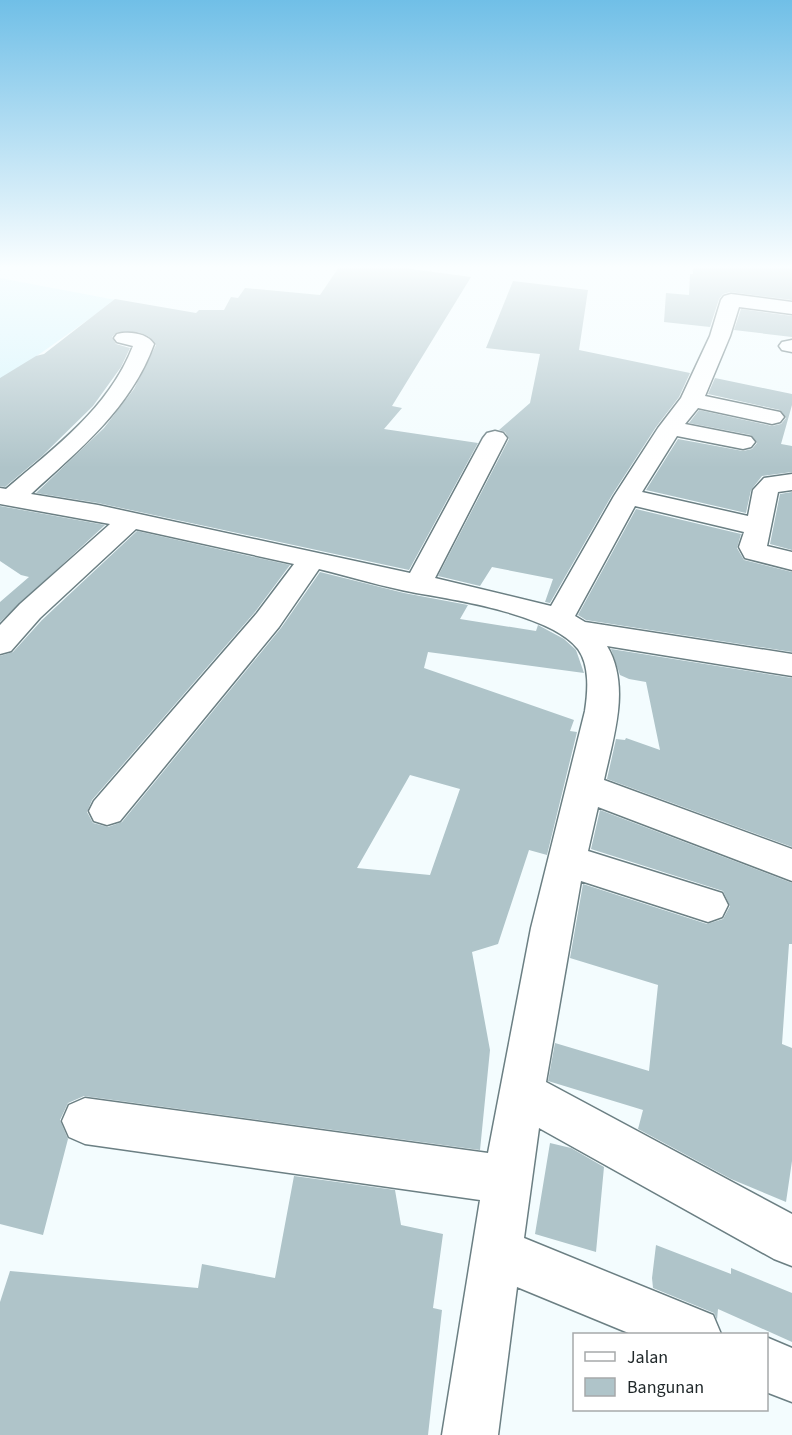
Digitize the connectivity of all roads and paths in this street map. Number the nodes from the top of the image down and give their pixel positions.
1 (721, 334) edge
2 (123, 338) dead end
3 (692, 400) junction
4 (772, 417) dead end
5 (670, 428) junction
6 (495, 438) dead end
7 (743, 442) dead end
8 (792, 482) edge
9 (6, 496) edge
10 (627, 496) junction
11 (130, 520) junction
12 (759, 527) junction
13 (312, 559) junction
14 (792, 561) edge
15 (418, 584) junction
16 (569, 625) junction
17 (0, 644) edge
18 (792, 665) edge
19 (587, 788) junction
20 (107, 811) dead end
21 (566, 860) junction
22 (792, 865) edge
23 (708, 905) dead end
24 (522, 1094) junction
25 (85, 1121) dead end
26 (507, 1179) junction
27 (792, 1241) edge
28 (497, 1253) junction
29 (689, 1333) edge
30 (768, 1365) edge
31 (792, 1375) edge
32 (470, 1435) edge

1 - 3 street
2 - 9 street
3 - 4 street
3 - 5 street
5 - 7 street
5 - 10 street
6 - 15 street
8 - 12 street
9 - 11 street
10 - 12 street
10 - 16 street
11 - 13 street
11 - 17 street
12 - 14 street
13 - 15 street
13 - 20 street
15 - 16 street
16 - 18 street
16 - 19 street
19 - 21 street
19 - 22 street
21 - 23 street
21 - 24 street
24 - 26 street
24 - 27 street
25 - 26 street
26 - 28 street
28 - 29 street
28 - 32 street
30 - 31 street

